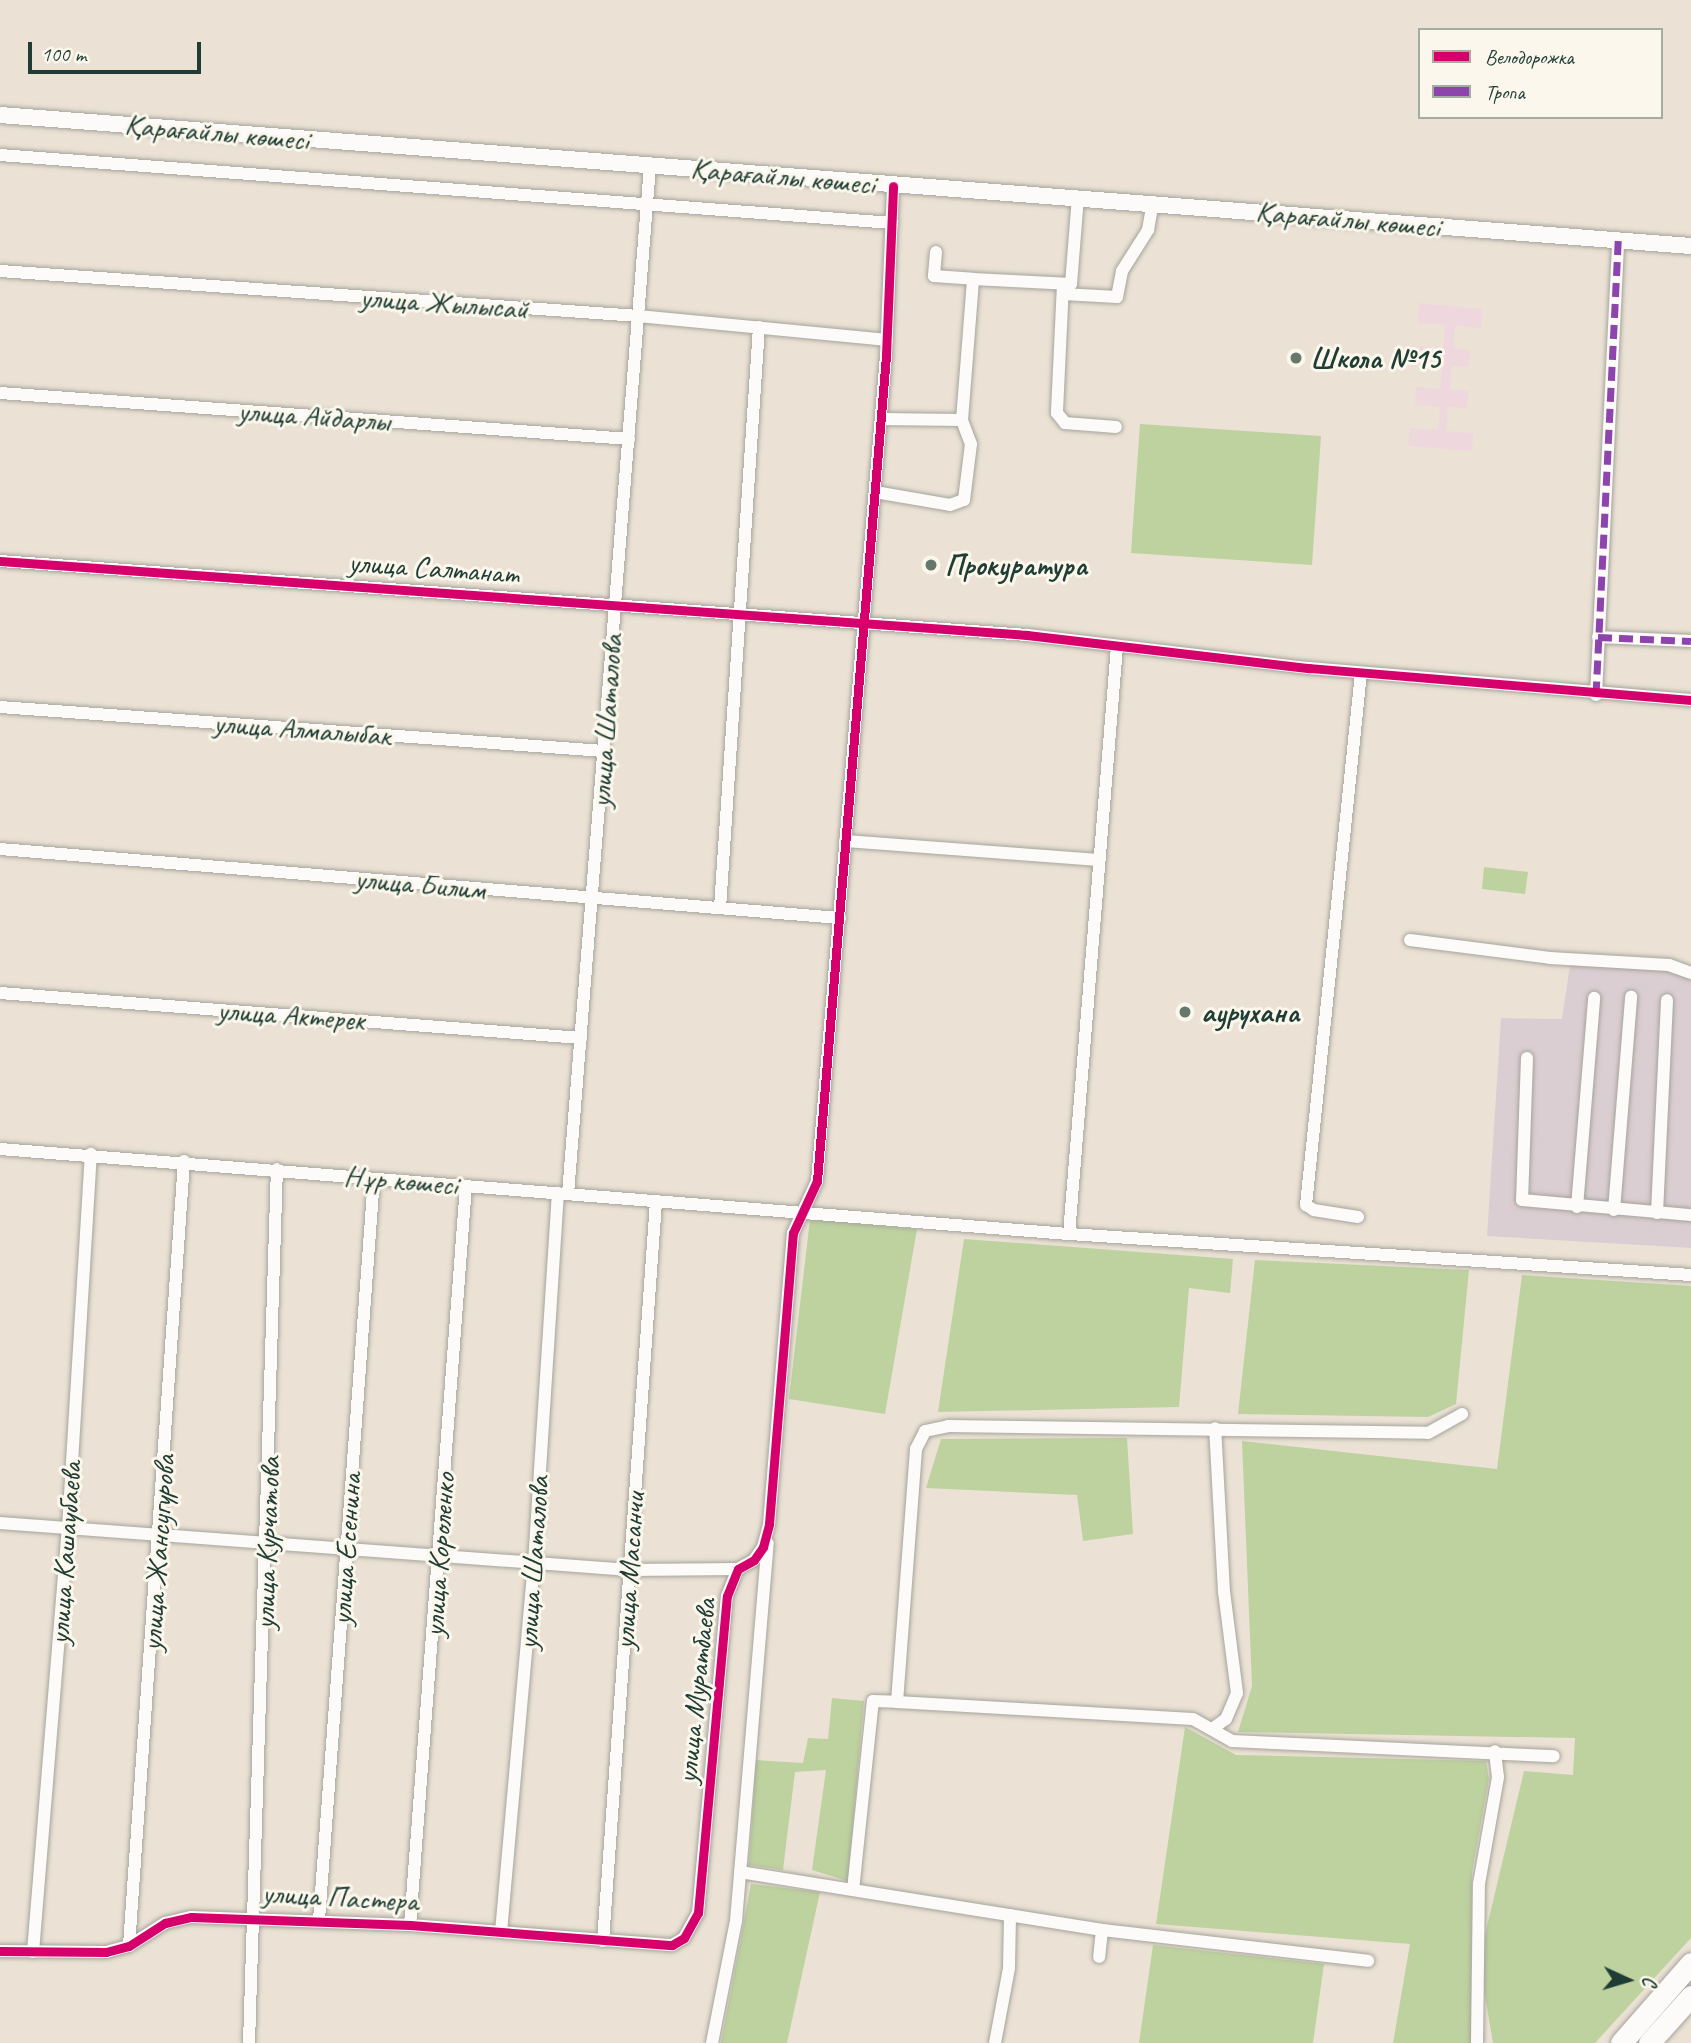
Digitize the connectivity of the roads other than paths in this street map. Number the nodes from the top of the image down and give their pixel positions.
1 (0, 115) edge
2 (0, 155) edge
3 (650, 165) junction
4 (893, 186) junction
5 (1078, 197) junction
6 (1153, 203) junction
7 (647, 204) junction
8 (892, 223) junction
9 (1618, 240) junction
10 (1691, 246) edge
11 (936, 252) dead end
12 (0, 271) edge
13 (973, 279) junction
14 (1063, 289) junction
15 (639, 316) junction
16 (759, 327) junction
17 (887, 340) junction
18 (0, 393) edge
19 (881, 419) junction
20 (962, 420) junction
21 (1115, 427) dead end
22 (629, 439) junction
23 (875, 492) junction
24 (0, 561) edge
25 (615, 603) junction
26 (742, 613) junction
27 (865, 623) junction
28 (1598, 637) junction
29 (1691, 641) edge
30 (1117, 646) junction
31 (1361, 673) junction
32 (1596, 695) junction
33 (1691, 700) edge
34 (0, 707) edge
35 (604, 751) junction
36 (845, 841) junction
37 (0, 849) edge
38 (1099, 860) junction
39 (593, 898) junction
40 (720, 908) junction
41 (839, 918) junction
42 (1410, 940) dead end
43 (1691, 973) edge
44 (0, 993) edge
45 (1631, 997) dead end
46 (1594, 998) dead end
47 (1667, 1000) dead end
48 (581, 1038) junction
49 (1527, 1058) dead end
50 (0, 1149) edge
51 (91, 1154) junction
52 (184, 1161) junction
53 (277, 1169) junction
54 (374, 1179) junction
55 (466, 1186) junction
56 (563, 1193) junction
57 (656, 1201) junction
58 (1577, 1208) junction
59 (802, 1210) junction
60 (1614, 1210) junction
61 (1657, 1213) junction
62 (1691, 1215) edge
63 (1358, 1217) dead end
64 (1069, 1234) junction
65 (1691, 1275) edge
66 (1462, 1414) dead end
67 (1214, 1428) junction
68 (0, 1523) edge
69 (769, 1524) junction
70 (68, 1528) junction
71 (159, 1534) junction
72 (268, 1541) junction
73 (346, 1546) junction
74 (439, 1555) junction
75 (534, 1563) junction
76 (738, 1569) junction
77 (629, 1570) junction
78 (897, 1702) junction
79 (1212, 1729) junction
80 (1495, 1751) junction
81 (1554, 1756) dead end
82 (740, 1872) junction
83 (853, 1890) junction
84 (1010, 1915) junction
85 (251, 1917) junction
86 (319, 1920) junction
87 (410, 1925) junction
88 (1102, 1930) junction
89 (500, 1932) junction
90 (684, 1938) joint
91 (603, 1941) junction
92 (129, 1946) junction
93 (0, 1951) edge
94 (33, 1952) junction
95 (1099, 1958) dead end
96 (1368, 1961) dead end
97 (1691, 1963) edge
98 (1691, 1996) edge
99 (249, 2043) edge
100 (712, 2043) edge
101 (995, 2043) edge
102 (1477, 2043) edge
103 (1620, 2043) edge
104 (1649, 2043) edge

1 - 3 street, Қарағайлы көшесі
2 - 7 street
3 - 4 street, Қарағайлы көшесі
3 - 7 street, улица Шаталова
4 - 5 street, Қарағайлы көшесі
4 - 8 street, улица Муратбаева
5 - 6 street, Қарағайлы көшесі
5 - 14 street
6 - 9 street, Қарағайлы көшесі
6 - 14 street
7 - 8 street
7 - 15 street, улица Шаталова
8 - 17 street, улица Муратбаева
9 - 10 street, Қарағайлы көшесі
9 - 28 street
11 - 13 street
12 - 15 street, улица Жылысай
13 - 14 street
13 - 20 street
14 - 21 street
15 - 16 street, улица Жылысай
15 - 22 street, улица Шаталова
16 - 17 street, улица Жылысай
16 - 26 street
17 - 19 street, улица Муратбаева
18 - 22 street, улица Айдарлы
19 - 20 street
19 - 23 street, улица Муратбаева
20 - 23 street
22 - 25 street, улица Шаталова
23 - 27 street, улица Муратбаева
24 - 25 street, улица Салтанат
25 - 26 street, улица Салтанат
25 - 35 street, улица Шаталова
26 - 27 street, улица Салтанат
26 - 40 street
27 - 30 street, улица Салтанат
27 - 36 street, улица Муратбаева
28 - 29 street
28 - 32 street
30 - 31 street, улица Салтанат
30 - 38 street
31 - 32 street, улица Салтанат
31 - 63 street
32 - 33 street, улица Салтанат
34 - 35 street, улица Алмалыбак
35 - 39 street, улица Шаталова
36 - 38 street
36 - 41 street, улица Муратбаева
37 - 39 street, улица Билим
38 - 64 street
39 - 40 street, улица Билим
39 - 48 street, улица Шаталова
40 - 41 street, улица Билим
41 - 59 street, улица Муратбаева
42 - 43 street
44 - 48 street, улица Актерек
45 - 60 street
46 - 58 street
47 - 61 street
48 - 56 street, улица Шаталова
49 - 58 street
50 - 51 street, Нұр көшесі
51 - 52 street, Нұр көшесі
51 - 70 street, улица Кашаубаева
52 - 53 street, Нұр көшесі
52 - 71 street, улица Жансугурова
53 - 54 street, Нұр көшесі
53 - 72 street, улица Курчатова
54 - 55 street, Нұр көшесі
54 - 73 street, улица Есенина
55 - 56 street, Нұр көшесі
55 - 74 street, улица Короленко
56 - 57 street, Нұр көшесі
56 - 75 street, улица Шаталова
57 - 59 street, Нұр көшесі
57 - 77 street, улица Масанчи
58 - 60 street
59 - 64 street, Нұр көшесі
59 - 69 street, улица Муратбаева
60 - 61 street
61 - 62 street
64 - 65 street, Нұр көшесі
66 - 67 street
67 - 78 street
67 - 79 street
68 - 70 street
69 - 76 street, улица Муратбаева
69 - 82 street
70 - 71 street
70 - 94 street, улица Кашаубаева
71 - 72 street
71 - 92 street, улица Жансугурова
72 - 73 street
72 - 85 street, улица Курчатова
73 - 74 street
73 - 86 street, улица Есенина
74 - 75 street
74 - 87 street, улица Короленко
75 - 77 street
75 - 89 street, улица Шаталова
76 - 77 street
76 - 90 street, улица Муратбаева
77 - 91 street, улица Масанчи
78 - 79 street
78 - 83 street
79 - 80 street
80 - 81 street
80 - 102 street
82 - 83 street
82 - 100 street
83 - 84 street
84 - 88 street
84 - 101 street
85 - 86 street, улица Пастера
85 - 92 street, улица Пастера
85 - 99 street, улица Курчатова
86 - 87 street, улица Пастера
87 - 89 street, улица Пастера
88 - 95 street
88 - 96 street
89 - 91 street, улица Пастера
90 - 91 street, улица Пастера
92 - 94 street, улица Пастера
93 - 94 street, улица Пастера
97 - 103 highway
98 - 104 highway

